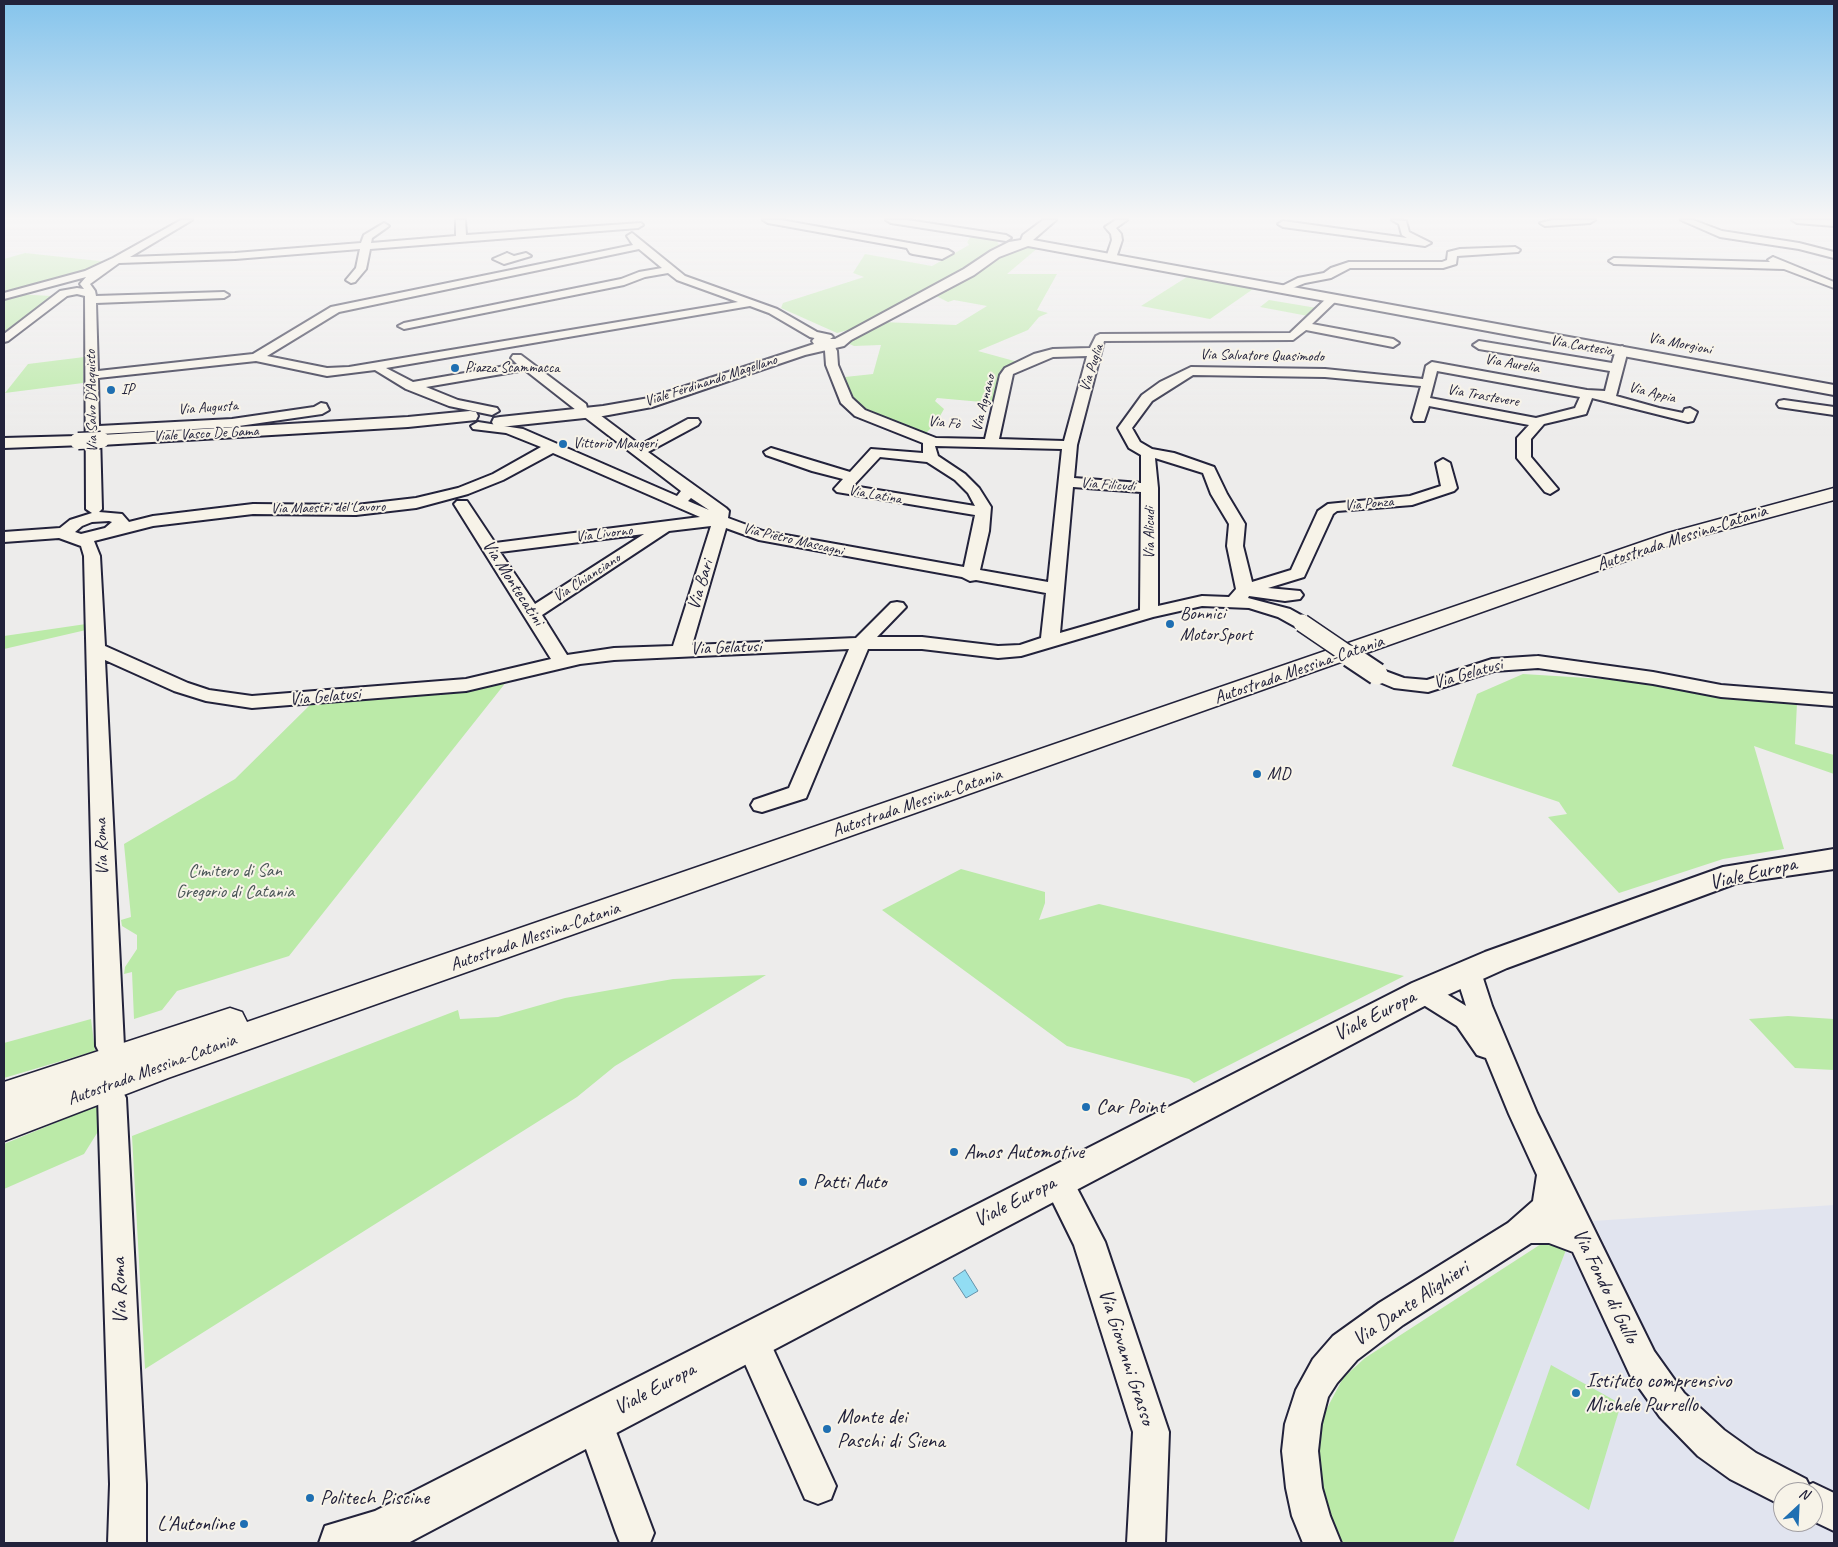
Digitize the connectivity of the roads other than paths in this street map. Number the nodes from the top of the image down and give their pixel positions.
1 (31, 292) edge
2 (68, 292) edge
3 (73, 292) edge
4 (153, 292) edge
5 (416, 292) edge
6 (573, 292) edge
7 (719, 292) edge
8 (931, 292) edge
9 (1303, 292) edge
10 (8, 294) edge
11 (224, 295) dead end
12 (1333, 298) junction
13 (751, 303) junction
14 (404, 326) dead end
15 (1303, 326) junction
16 (4, 339) edge
17 (827, 341) junction
18 (1393, 343) dead end
19 (1480, 345) dead end
20 (501, 346) junction
21 (1622, 350) junction
22 (1094, 352) junction
23 (256, 357) junction
24 (528, 366) junction
25 (379, 367) junction
26 (1617, 368) junction
27 (92, 374) junction
28 (1428, 383) junction
29 (411, 386) junction
30 (1834, 390) edge
31 (1587, 394) junction
32 (1603, 396) junction
33 (1423, 402) junction
34 (1784, 404) dead end
35 (321, 407) dead end
36 (584, 410) junction
37 (1834, 411) edge
38 (1690, 412) dead end
39 (464, 416) junction
40 (498, 417) junction
41 (1419, 418) dead end
42 (408, 422) junction
43 (693, 422) dead end
44 (1537, 422) junction
45 (518, 432) junction
46 (97, 435) junction
47 (927, 440) junction
48 (991, 442) junction
49 (4, 443) edge
50 (1070, 445) junction
51 (551, 448) junction
52 (639, 451) junction
53 (772, 452) dead end
54 (1148, 453) junction
55 (931, 458) junction
56 (1444, 463) dead end
57 (669, 474) junction
58 (853, 477) junction
59 (1066, 482) junction
60 (1834, 483) edge
61 (1150, 488) junction
62 (1550, 488) dead end
63 (690, 490) junction
64 (658, 494) junction
65 (1834, 494) edge
66 (677, 502) junction
67 (462, 504) dead end
68 (99, 512) junction
69 (983, 512) junction
70 (1713, 514) junction
71 (719, 520) junction
72 (666, 526) junction
73 (113, 528) junction
74 (76, 529) junction
75 (4, 537) edge
76 (490, 548) junction
77 (92, 556) junction
78 (970, 576) junction
79 (1055, 590) junction
80 (1294, 594) dead end
81 (1240, 595) junction
82 (897, 607) dead end
83 (1149, 613) junction
84 (532, 614) junction
85 (1050, 642) junction
86 (862, 643) junction
87 (97, 649) junction
88 (681, 650) junction
89 (564, 662) junction
90 (148, 671) junction
91 (96, 683) junction
92 (1834, 700) edge
93 (762, 805) dead end
94 (1834, 859) edge
95 (1468, 972) junction
96 (1423, 992) junction
97 (110, 1046) dead end
98 (1510, 1080) junction
99 (4, 1098) edge
100 (112, 1098) dead end
101 (4, 1110) edge
102 (4, 1125) edge
103 (1552, 1175) junction
104 (1058, 1180) junction
105 (1519, 1233) junction
106 (1584, 1242) junction
107 (751, 1339) junction
108 (594, 1421) junction
109 (1774, 1482) edge
110 (128, 1484) junction
111 (818, 1486) dead end
112 (635, 1533) dead end
113 (363, 1540) edge
114 (127, 1543) edge
115 (139, 1543) edge
116 (1146, 1543) edge
117 (1322, 1543) edge

1 - 10 street
2 - 16 street
3 - 27 street, Via Salvo D'Acquisto
4 - 11 street
5 - 23 street
6 - 14 street
7 - 13 street
8 - 17 main road, Viale Ferdinando Magellano
9 - 12 main road, Via Morgioni
12 - 15 street, Via Puglia
12 - 21 main road, Via Morgioni
13 - 17 street
13 - 20 street
15 - 18 street
15 - 22 street, Via Puglia
17 - 36 main road, Viale Ferdinando Magellano
17 - 47 street, Via Fò
19 - 26 street, Via Cartesio
20 - 24 street
20 - 25 street
21 - 26 street
21 - 30 main road, Via Morgioni
22 - 48 street, Via Agnano
22 - 50 street, Via Puglia
23 - 25 street
23 - 27 street
24 - 29 street
24 - 36 street
25 - 29 street
26 - 32 street
27 - 46 street, Via Salvo D'Acquisto
28 - 31 street, Via Aurelia
28 - 33 street
28 - 54 street, Via Salvatore Quasimodo
29 - 39 street
31 - 32 street, Via Aurelia
31 - 44 street
32 - 38 street, Via Appia
33 - 41 street
33 - 44 street, Via Trastevere
34 - 37 street
35 - 46 street, Via Augusta
36 - 40 main road, Viale Ferdinando Magellano
36 - 52 street
39 - 40 main road, Viale Ferdinando Magellano
39 - 42 main road
39 - 42 main road
39 - 45 street
40 - 45 street
42 - 46 main road, Viale Vasco De Gama
43 - 52 street
44 - 62 street
45 - 51 street, Via Pietro Mascagni
46 - 49 main road, Viale Vasco De Gama, bridge
46 - 68 street, Via Salvo D'Acquisto
47 - 48 street, Via Fò
47 - 55 street
48 - 50 street, Via Fò
50 - 59 street, Via Puglia
51 - 64 street, Via Pietro Mascagni
51 - 73 street, Via Maestri del Lavoro
52 - 57 street
53 - 58 street
54 - 61 street, Via Alicudi
54 - 81 street
55 - 58 street, Via Latina
55 - 69 street
56 - 81 street, Via Ponza
57 - 63 street
57 - 64 street
58 - 69 street, Via Latina
59 - 61 street, Via Filicudi
59 - 79 street, Via Puglia
60 - 70 highway, Autostrada Messina-Catania
61 - 83 street, Via Alicudi
63 - 66 street
63 - 71 street
64 - 66 street, Via Pietro Mascagni
65 - 102 highway, Autostrada Messina-Catania
66 - 71 street, Via Pietro Mascagni
67 - 76 street, Via Montecatini
68 - 73 street
68 - 74 street
69 - 78 street
70 - 99 highway, Autostrada Messina-Catania
70 - 101 highway
71 - 72 street, Via Livorno
71 - 78 street, Via Pietro Mascagni
71 - 88 street, Via Bari
72 - 76 street, Via Livorno
72 - 84 street, Via Chianciano
73 - 74 street, Via Maestri del Lavoro
73 - 77 street
74 - 75 street
74 - 77 street
76 - 84 street, Via Montecatini
77 - 87 street, Via Roma
78 - 79 street, Via Pietro Mascagni
79 - 85 street, Via Puglia
80 - 81 street
81 - 83 street, Via Gelatusi
81 - 92 street, Via Gelatusi, bridge
82 - 86 street
83 - 85 street, Via Gelatusi
84 - 89 street, Via Montecatini
85 - 86 street, Via Gelatusi
86 - 88 street, Via Gelatusi
86 - 93 street
87 - 90 street, Via Gelatusi
87 - 91 street, Via Roma
88 - 89 street, Via Gelatusi
89 - 90 street, Via Gelatusi
90 - 91 street
91 - 97 street, Via Roma
94 - 95 main road, Viale Europa
95 - 96 main road, Viale Europa
95 - 98 street
96 - 98 street
96 - 104 main road, Viale Europa
98 - 103 street, Via Fondo di Gullo
100 - 110 street, Via Roma
103 - 105 street, Via Dante Alighieri
103 - 106 street, Via Fondo di Gullo
104 - 107 main road, Viale Europa
104 - 116 street, Via Giovanni Grasso
105 - 106 street
105 - 117 street, Via Dante Alighieri
106 - 109 street, Via Fondo di Gullo
107 - 108 main road, Viale Europa
107 - 111 street
108 - 112 street
108 - 113 main road, Viale Europa
110 - 114 street
110 - 115 street

